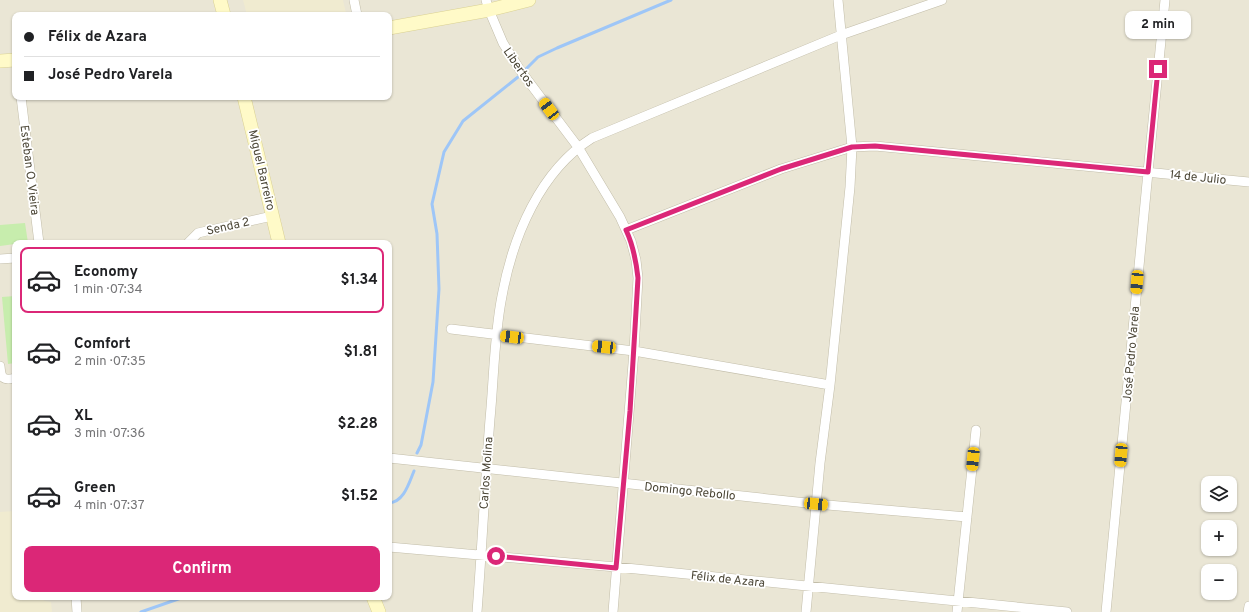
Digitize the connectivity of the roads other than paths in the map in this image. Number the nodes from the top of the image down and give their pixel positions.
1 (220, 0) edge
2 (354, 0) edge
3 (529, 0) edge
4 (838, 0) edge
5 (942, 0) edge
6 (1165, 0) edge
7 (488, 5) edge
8 (223, 12) edge
9 (356, 12) edge
10 (392, 27) edge
11 (841, 35) junction
12 (12, 60) edge
13 (0, 61) edge
14 (21, 100) edge
15 (245, 100) edge
16 (578, 147) junction
17 (852, 147) junction
18 (1148, 172) junction
19 (1249, 182) edge
20 (272, 216) junction
21 (626, 230) junction
22 (39, 240) edge
23 (191, 240) edge
24 (278, 240) edge
25 (12, 258) edge
26 (0, 259) edge
27 (451, 329) dead end
28 (497, 335) junction
29 (634, 351) junction
30 (0, 366) edge
31 (12, 379) edge
32 (830, 385) junction
33 (976, 430) dead end
34 (392, 458) edge
35 (486, 468) junction
36 (623, 484) junction
37 (816, 504) junction
38 (967, 517) junction
39 (392, 547) edge
40 (481, 555) junction
41 (616, 568) junction
42 (808, 587) junction
43 (76, 600) edge
44 (375, 600) edge
45 (959, 601) junction
46 (1249, 606) edge
47 (77, 612) edge
48 (378, 612) edge
49 (476, 612) edge
50 (613, 612) edge
51 (806, 612) edge
52 (957, 612) edge
53 (1066, 612) edge
54 (1106, 612) edge
55 (1248, 612) edge

1 - 8 street
2 - 9 street
3 - 7 street
4 - 11 street
5 - 11 street, Carlos Molina
6 - 18 street, José Pedro Varela
7 - 10 street
7 - 16 street, Libertos
11 - 16 street, Carlos Molina
11 - 17 street
12 - 13 street
14 - 22 street, Esteban O. Vieira
15 - 20 street, Miguel Barreiro
16 - 21 street, Libertos
16 - 28 street, Carlos Molina
17 - 18 street, 14 de Julio
17 - 21 street, 14 de Julio
17 - 32 street
18 - 19 street, 14 de Julio
18 - 54 street, José Pedro Varela
20 - 23 street, Senda 2
20 - 24 street, Miguel Barreiro
21 - 29 street, Libertos
25 - 26 street
27 - 28 street
28 - 29 street
28 - 35 street, Carlos Molina
29 - 32 street
29 - 36 street, Libertos
30 - 31 street
32 - 37 street
33 - 38 street
34 - 35 street, Domingo Rebollo
35 - 36 street, Domingo Rebollo
35 - 40 street, Carlos Molina
36 - 37 street, Domingo Rebollo
36 - 41 street, Libertos
37 - 38 street, Domingo Rebollo
37 - 42 street
38 - 45 street
39 - 40 street, Félix de Azara
40 - 41 street, Félix de Azara
40 - 49 street, Carlos Molina
41 - 42 street, Félix de Azara
41 - 50 street, Libertos
42 - 45 street, Félix de Azara
42 - 51 street
43 - 47 street
44 - 48 street
45 - 52 street
45 - 53 street, Félix de Azara
46 - 55 street

